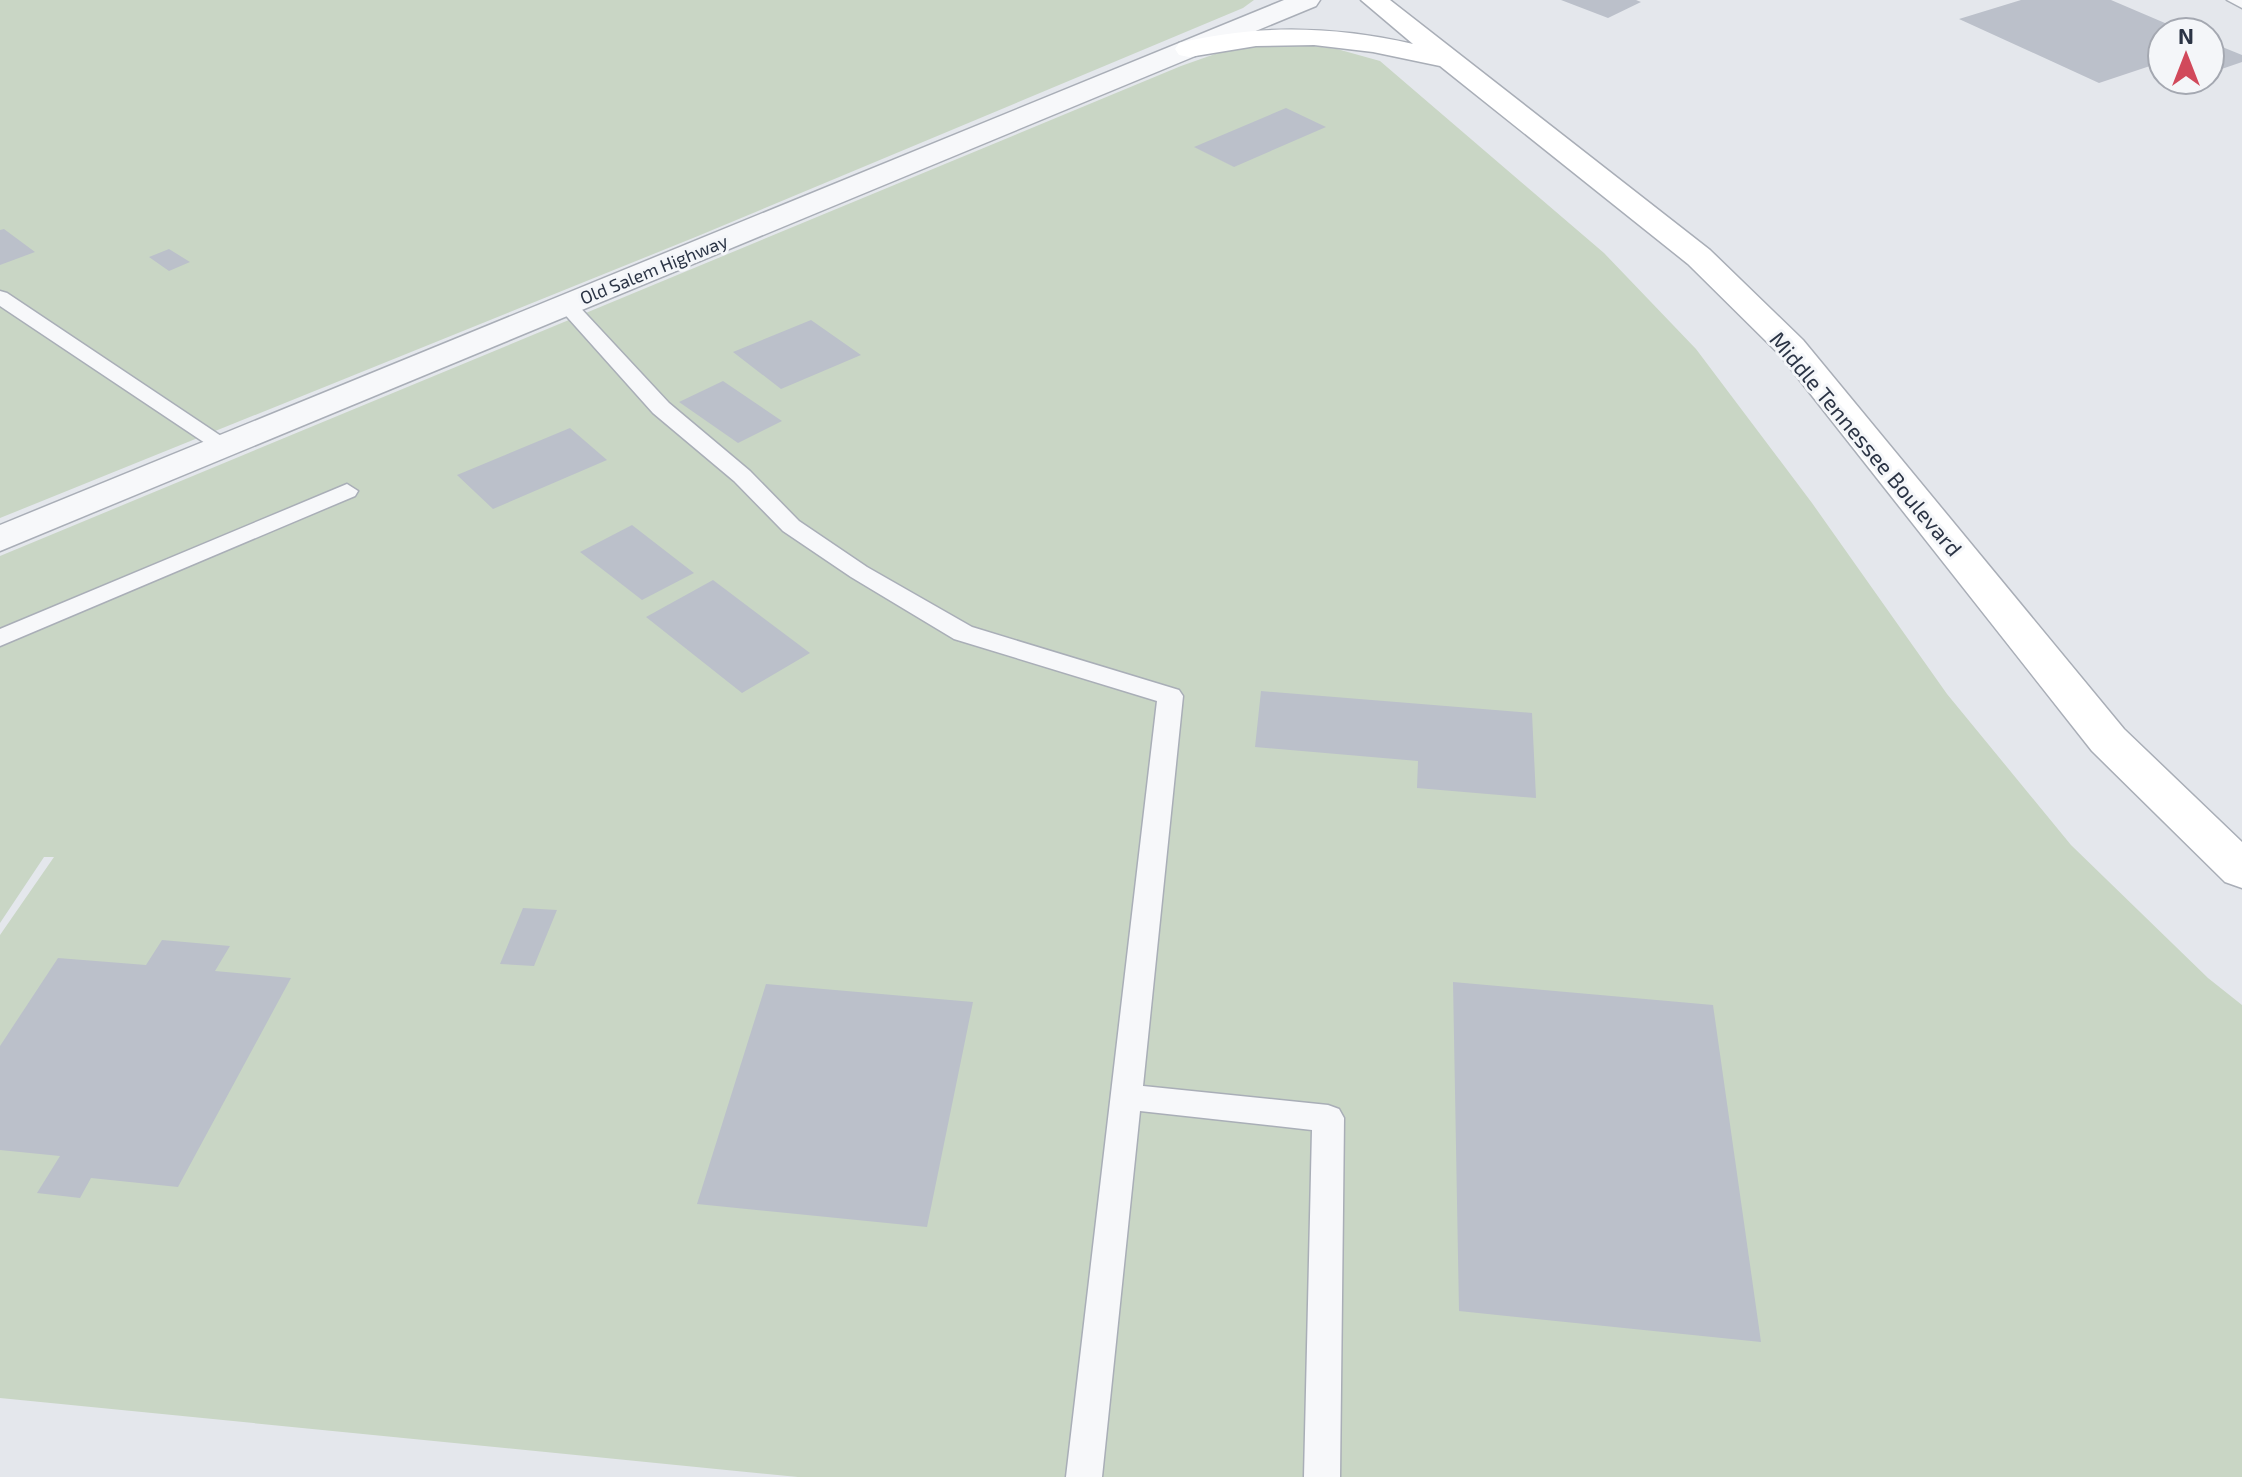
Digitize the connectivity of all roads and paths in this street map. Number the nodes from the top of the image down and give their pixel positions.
1 (1307, 0) edge
2 (1374, 0) edge
3 (2235, 0) edge
4 (2242, 3) edge
5 (1189, 49) junction
6 (1452, 62) junction
7 (0, 297) edge
8 (567, 305) junction
9 (225, 446) junction
10 (347, 491) dead end
11 (0, 539) edge
12 (0, 638) edge
13 (2242, 870) edge
14 (1126, 1097) junction
15 (1084, 1477) edge
16 (1322, 1477) edge

1 - 5 street, Old Salem Highway
2 - 6 main road, Middle Tennessee Boulevard
3 - 4 lane
5 - 6 main road
5 - 8 street, Old Salem Highway
6 - 13 main road, Middle Tennessee Boulevard
7 - 9 lane
8 - 9 street, Old Salem Highway
8 - 14 lane
9 - 11 street, Old Salem Highway
10 - 12 lane
14 - 15 lane
14 - 16 lane

